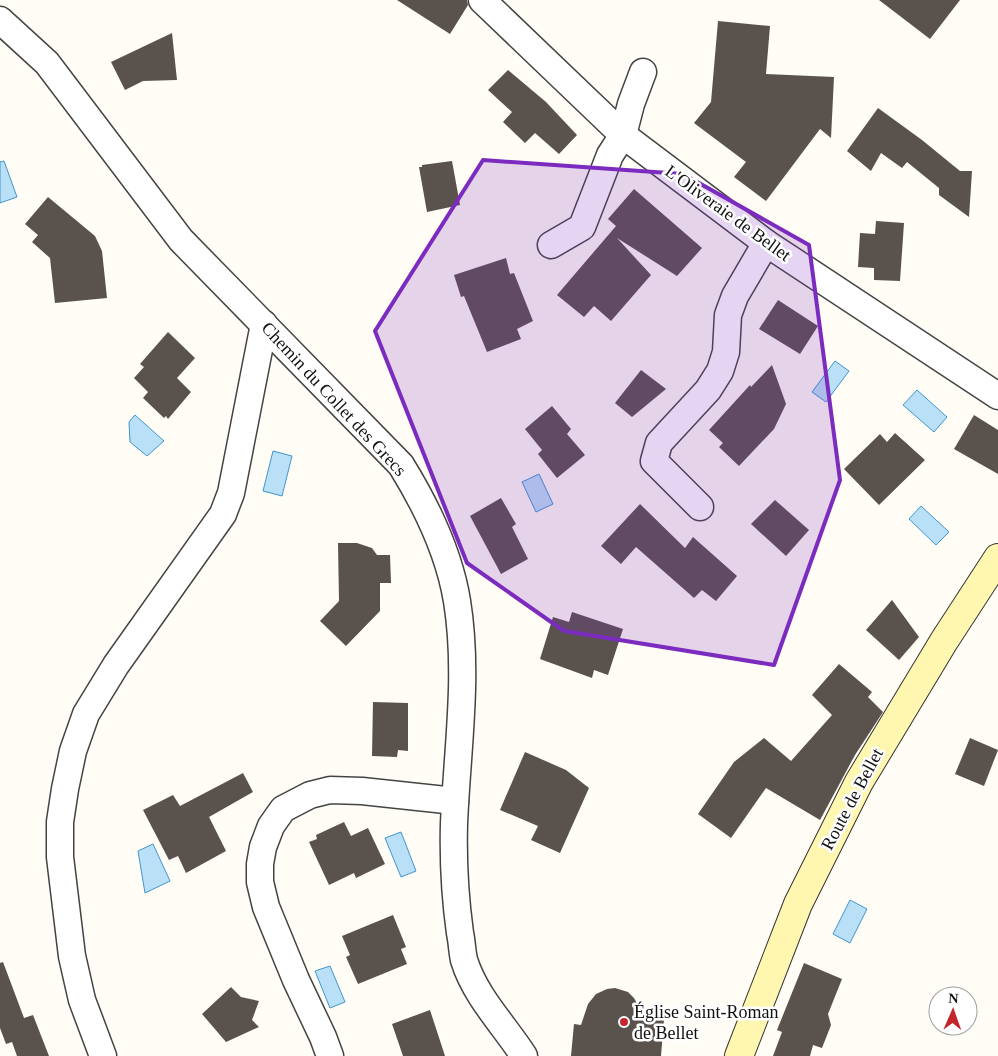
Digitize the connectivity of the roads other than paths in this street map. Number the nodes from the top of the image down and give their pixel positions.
1 (482, 0) edge
2 (0, 20) edge
3 (643, 72) dead end
4 (623, 135) junction
5 (766, 243) junction
6 (551, 245) dead end
7 (264, 324) junction
8 (998, 396) edge
9 (700, 507) dead end
10 (998, 558) edge
11 (455, 801) junction
12 (103, 1056) edge
13 (330, 1056) edge
14 (524, 1056) edge
15 (739, 1056) edge

1 - 4 street, L'Oliveraie de Bellet
2 - 7 street, Chemin du Collet des Grecs
3 - 4 street
4 - 5 street, L'Oliveraie de Bellet
4 - 6 street
5 - 8 street, L'Oliveraie de Bellet
5 - 9 street
7 - 11 street, Chemin du Collet des Grecs
7 - 12 street
10 - 15 main road, Route de Bellet
11 - 13 street
11 - 14 street, Chemin du Collet des Grecs

